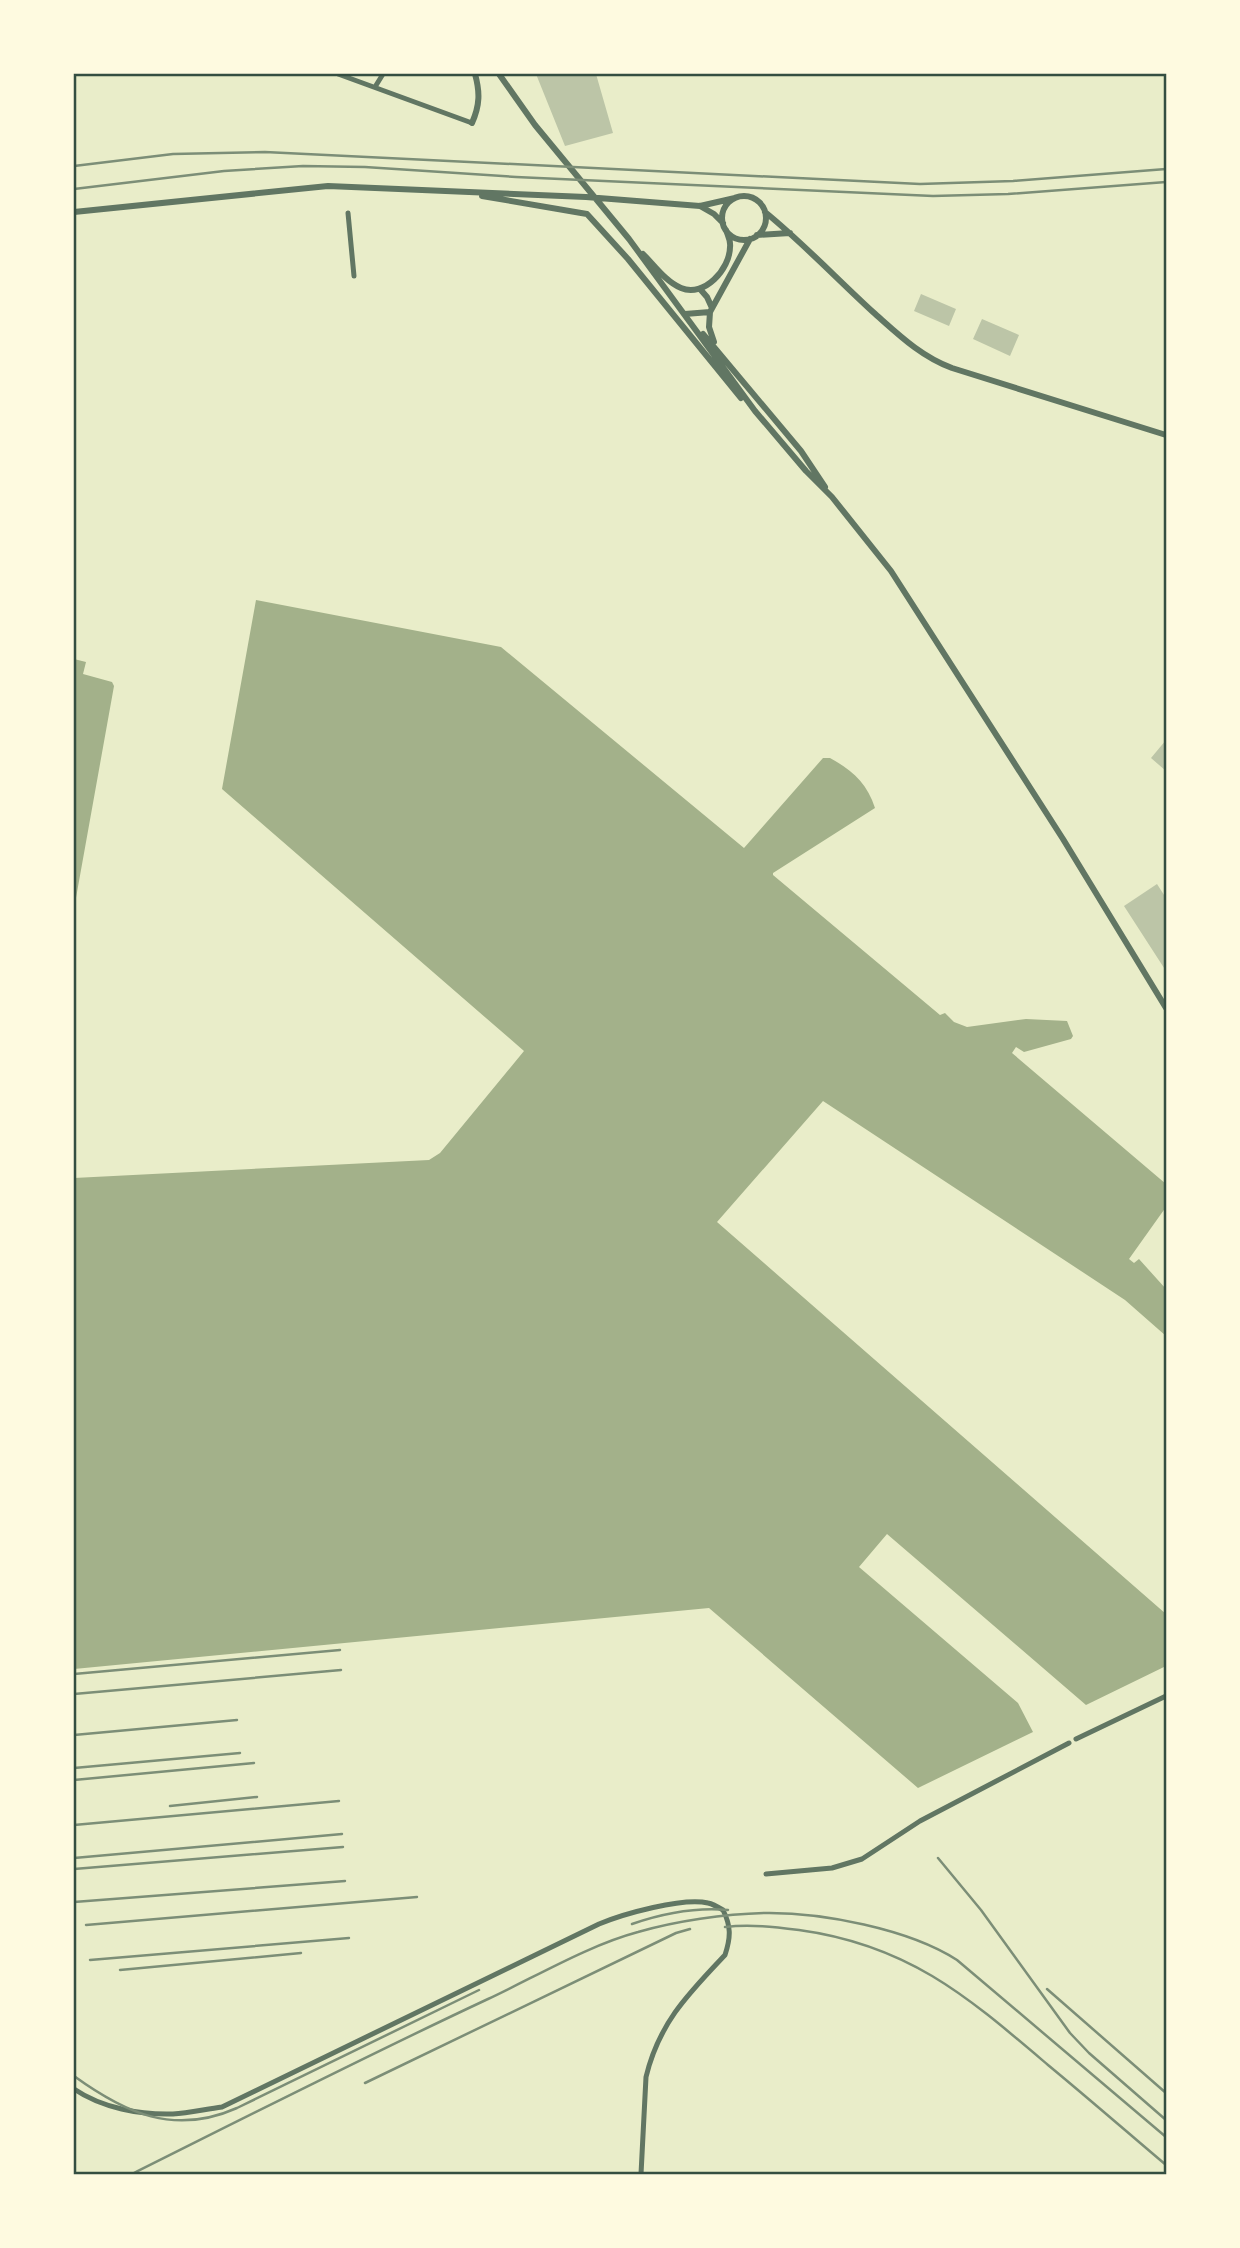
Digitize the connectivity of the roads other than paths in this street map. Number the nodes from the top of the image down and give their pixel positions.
1 (338, 74) edge
2 (383, 74) edge
3 (475, 74) edge
4 (499, 74) edge
5 (375, 88) junction
6 (472, 123) joint
7 (464, 192) junction
8 (586, 197) junction
9 (735, 198) junction
10 (700, 206) junction
11 (74, 212) edge
12 (765, 212) junction
13 (348, 213) dead end
14 (587, 214) junction
15 (725, 227) junction
16 (790, 233) junction
17 (754, 237) junction
18 (629, 239) junction
19 (355, 276) dead end
20 (700, 289) junction
21 (711, 310) junction
22 (685, 314) junction
23 (692, 323) junction
24 (718, 350) junction
25 (755, 411) junction
26 (1167, 435) edge
27 (832, 497) junction
28 (1167, 1008) edge
29 (1167, 1696) edge
30 (1076, 1739) dead end
31 (1069, 1743) dead end
32 (766, 1874) dead end
33 (74, 2089) edge
34 (640, 2175) edge

1 - 5 street
2 - 5 street
3 - 6 street
4 - 18 street
5 - 6 street
7 - 8 street
7 - 11 street
7 - 14 street
8 - 10 street
8 - 14 street
9 - 10 street
9 - 12 street
9 - 15 street
10 - 15 street
12 - 16 street
12 - 17 street
13 - 19 street
14 - 25 street
15 - 17 street
15 - 20 street
16 - 17 street
16 - 26 street
17 - 21 street
18 - 20 street
18 - 22 street
20 - 21 street
21 - 22 street
21 - 24 street
22 - 23 street
23 - 24 street
23 - 25 street
24 - 27 street
25 - 27 street
27 - 28 street
29 - 30 street
31 - 32 street
33 - 34 street

